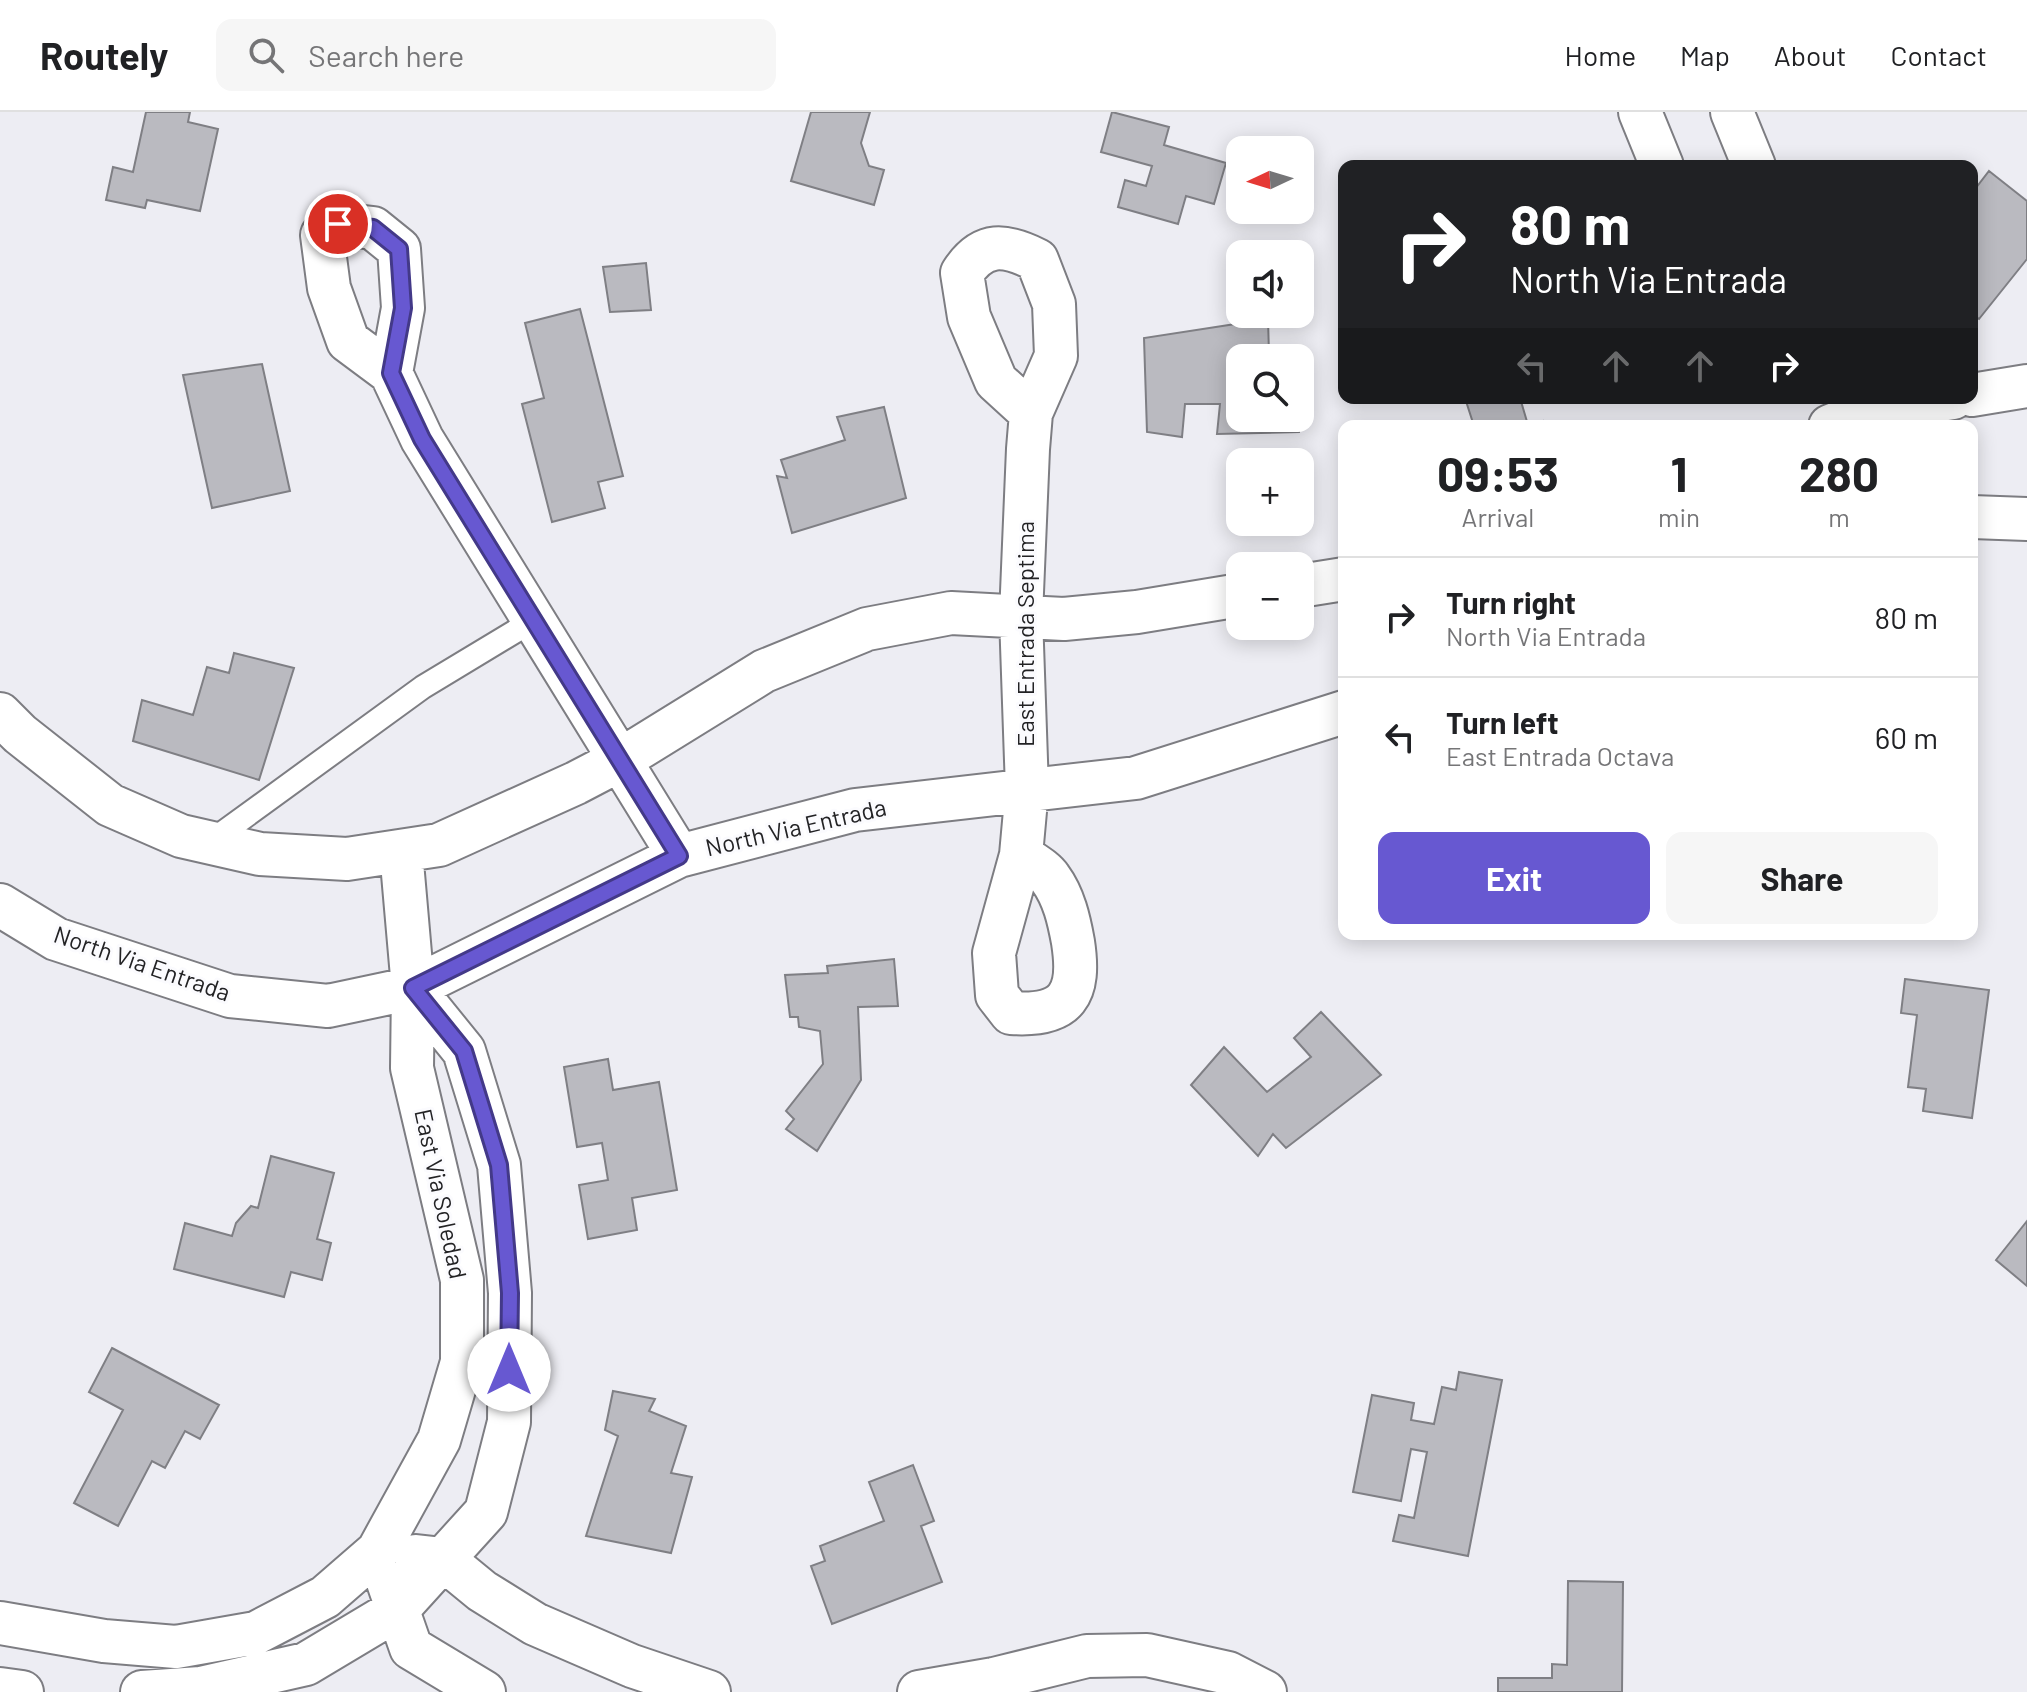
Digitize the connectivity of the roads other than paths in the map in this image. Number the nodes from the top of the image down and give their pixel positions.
1 (1640, 112) edge
2 (1732, 112) edge
3 (1660, 160) edge
4 (1752, 160) edge
5 (391, 373) dead end
6 (2027, 386) edge
7 (1978, 394) edge
8 (1920, 404) edge
9 (1031, 413) dead end
10 (1855, 416) edge
11 (1978, 517) edge
12 (2027, 519) edge
13 (1338, 580) edge
14 (1314, 584) edge
15 (1226, 597) edge
16 (1021, 616) junction
17 (534, 620) junction
18 (0, 714) edge
19 (1338, 714) edge
20 (620, 760) junction
21 (1027, 789) junction
22 (210, 842) junction
23 (401, 851) junction
24 (1021, 855) dead end
25 (679, 856) junction
26 (0, 905) edge
27 (413, 988) junction
28 (378, 1551) junction
29 (443, 1559) junction
30 (398, 1609) junction
31 (0, 1623) edge
32 (0, 1689) edge
33 (22, 1692) edge
34 (142, 1692) edge
35 (484, 1692) edge
36 (709, 1692) edge
37 (919, 1692) edge
38 (1265, 1692) edge

1 - 3 street
2 - 4 street
5 - 17 street
6 - 7 street
8 - 10 street
9 - 16 street, East Entrada Septima
11 - 12 street
13 - 14 street
15 - 16 street
16 - 20 street
16 - 21 street, East Entrada Septima
17 - 20 street
17 - 22 lane
18 - 22 street
19 - 21 street, North Via Entrada
20 - 23 street
20 - 25 street
21 - 24 street, East Entrada Septima
21 - 25 street, North Via Entrada
22 - 23 street
23 - 27 street, East Via Soledad
25 - 27 street, North Via Entrada
26 - 27 street, North Via Entrada
27 - 28 street, East Via Soledad
27 - 29 street
28 - 29 street
28 - 30 street
28 - 31 street, East Via Soledad
29 - 30 street
29 - 36 street
30 - 34 street
30 - 35 street
32 - 33 street
37 - 38 street

